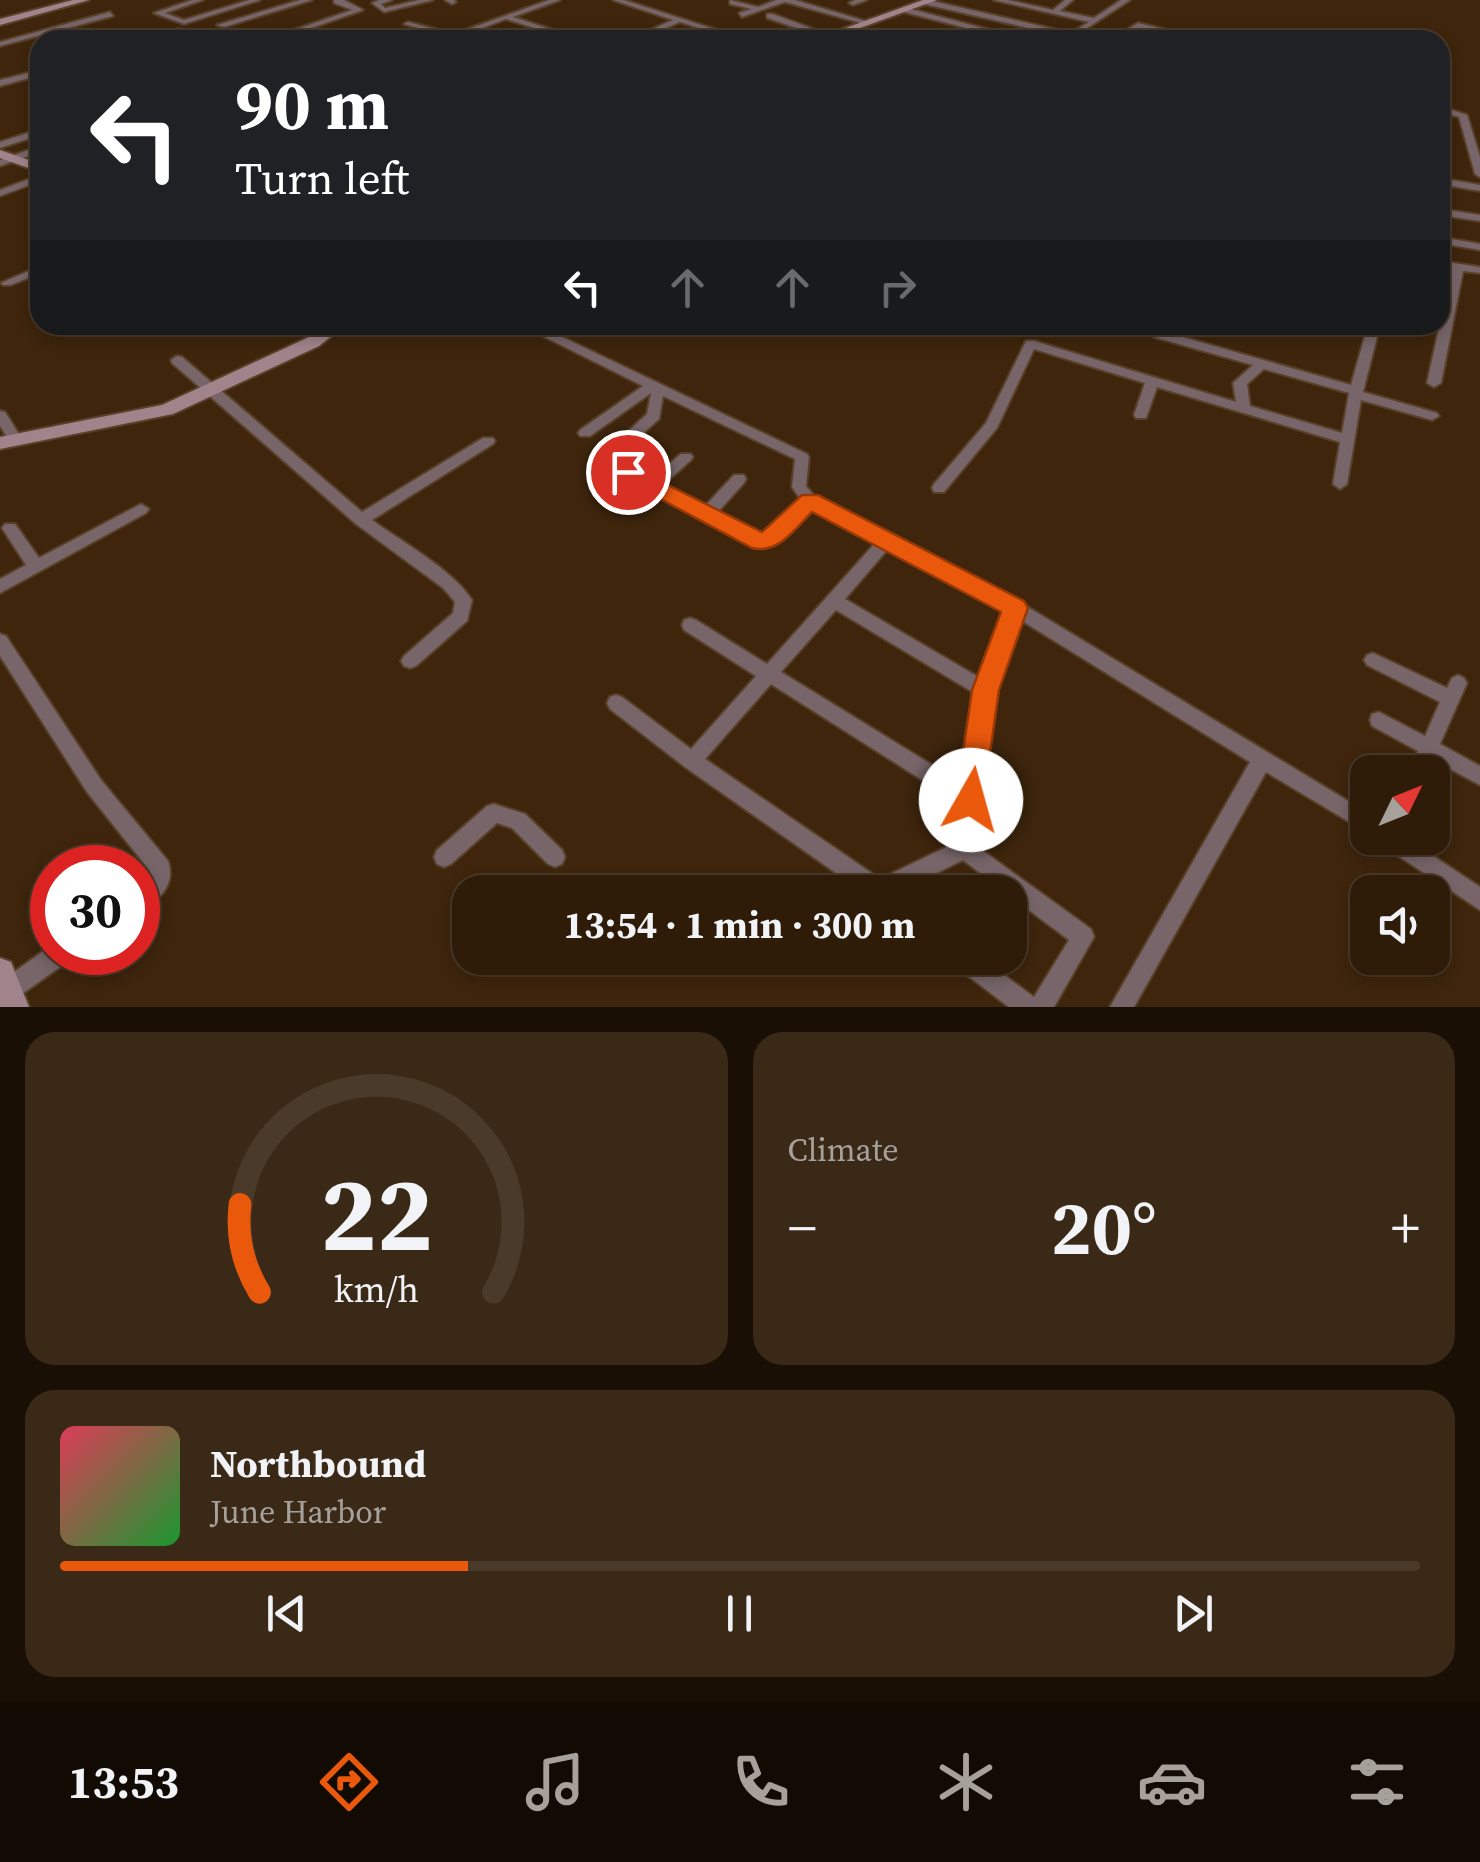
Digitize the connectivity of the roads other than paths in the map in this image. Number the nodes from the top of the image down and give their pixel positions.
1 (84, 0) edge
2 (199, 0) edge
3 (256, 0) edge
4 (308, 0) edge
5 (324, 0) edge
6 (338, 0) edge
7 (388, 0) edge
8 (429, 0) edge
9 (556, 0) edge
10 (619, 0) edge
11 (785, 0) edge
12 (895, 0) edge
13 (1001, 0) edge
14 (1068, 0) edge
15 (1126, 0) edge
16 (660, 2) edge
17 (732, 2) edge
18 (921, 4) edge
19 (644, 9) junction
20 (758, 9) junction
21 (528, 12) dead end
22 (1054, 12) junction
23 (110, 14) dead end
24 (742, 15) dead end
25 (770, 16) dead end
26 (506, 18) junction
27 (678, 20) junction
28 (0, 22) edge
29 (1096, 22) junction
30 (408, 24) dead end
31 (868, 24) junction
32 (530, 25) junction
33 (221, 26) dead end
34 (971, 29) joint
35 (51, 30) edge
36 (299, 30) edge
37 (431, 30) edge
38 (471, 30) edge
39 (545, 30) edge
40 (654, 30) edge
41 (712, 30) edge
42 (805, 30) edge
43 (852, 30) edge
44 (974, 30) edge
45 (1035, 30) edge
46 (1083, 30) edge
47 (1130, 30) edge
48 (1159, 30) edge
49 (30, 36) edge
50 (0, 44) edge
51 (30, 75) edge
52 (0, 83) edge
53 (1450, 112) edge
54 (30, 135) edge
55 (0, 145) edge
56 (30, 152) edge
57 (4, 158) edge
58 (30, 165) edge
59 (1480, 174) edge
60 (30, 182) edge
61 (1450, 182) edge
62 (1480, 188) edge
63 (0, 193) edge
64 (1450, 214) edge
65 (1480, 218) edge
66 (1450, 242) edge
67 (1480, 247) edge
68 (1450, 265) edge
69 (1459, 265) junction
70 (1480, 270) edge
71 (30, 273) edge
72 (7, 283) dead end
73 (1450, 308) edge
74 (323, 335) edge
75 (548, 335) edge
76 (1161, 335) edge
77 (1371, 335) edge
78 (1444, 335) edge
79 (177, 360) dead end
80 (1262, 364) junction
81 (1152, 381) junction
82 (1434, 384) dead end
83 (656, 386) junction
84 (210, 390) junction
85 (1357, 392) junction
86 (1244, 409) junction
87 (1142, 415) dead end
88 (0, 416) edge
89 (1432, 416) dead end
90 (585, 433) dead end
91 (1348, 440) junction
92 (8, 441) edge
93 (488, 442) dead end
94 (686, 457) dead end
95 (739, 479) dead end
96 (1340, 484) dead end
97 (652, 486) junction
98 (939, 488) dead end
99 (810, 501) junction
100 (634, 502) dead end
101 (141, 509) dead end
102 (706, 515) junction
103 (361, 520) junction
104 (10, 528) dead end
105 (887, 540) junction
106 (36, 567) junction
107 (0, 587) edge
108 (833, 600) junction
109 (1015, 608) junction
110 (690, 625) dead end
111 (0, 641) edge
112 (1373, 660) dead end
113 (410, 661) dead end
114 (768, 674) junction
115 (986, 690) junction
116 (616, 703) dead end
117 (1379, 720) dead end
118 (1430, 747) junction
119 (1426, 755) edge
120 (1262, 760) junction
121 (692, 761) junction
122 (1480, 776) edge
123 (971, 800) junction
124 (1350, 813) edge
125 (142, 845) edge
126 (964, 849) junction
127 (1414, 855) edge
128 (444, 857) dead end
129 (555, 857) dead end
130 (1480, 899) edge
131 (34, 975) edge
132 (986, 975) edge
133 (9, 996) edge
134 (1028, 1007) edge
135 (1041, 1007) edge
136 (1121, 1007) edge

1 - 28 main road
2 - 3 street
4 - 33 street
5 - 6 street
6 - 36 street
7 - 8 street
9 - 26 street
10 - 19 street
11 - 20 street
11 - 31 street
12 - 18 street
13 - 22 street
14 - 22 street
15 - 29 street
16 - 19 street
17 - 20 street
18 - 31 main road
18 - 34 street
18 - 45 street
19 - 27 street
20 - 24 street
21 - 32 street
22 - 29 street
23 - 35 street
25 - 42 street
26 - 32 street
26 - 38 street
27 - 40 street
27 - 41 street
29 - 46 street
30 - 37 street
31 - 43 main road
32 - 39 street
34 - 44 street
47 - 48 street
49 - 50 street
51 - 52 street
53 - 59 street
54 - 55 street
56 - 57 street
57 - 58 main road
60 - 63 street
61 - 62 street
64 - 65 street
66 - 67 street
68 - 69 street
69 - 70 street
69 - 73 street
71 - 72 street
74 - 84 main road
75 - 83 street
76 - 80 street
77 - 85 street
78 - 82 street
79 - 84 street
80 - 85 street
80 - 86 street
81 - 86 street
81 - 87 street
81 - 98 street
83 - 90 street
83 - 97 street
83 - 99 street
84 - 92 main road
84 - 103 street
85 - 89 street
85 - 91 street
86 - 91 street
88 - 92 street
91 - 96 street
93 - 103 street
94 - 97 street
95 - 102 street
97 - 100 street
97 - 102 street
99 - 102 street
99 - 105 street
101 - 106 street
103 - 113 street
104 - 106 street
105 - 108 street
105 - 109 street
106 - 107 street
108 - 114 street
108 - 115 street
109 - 115 street
109 - 120 street
110 - 114 street
111 - 125 street
112 - 118 street
114 - 121 street
114 - 123 street
115 - 123 street
116 - 121 street
117 - 118 street
118 - 119 street
118 - 122 street
120 - 124 street
120 - 136 street
121 - 126 street
123 - 126 street
126 - 135 street
127 - 130 street
128 - 129 street
131 - 133 street
132 - 134 street

